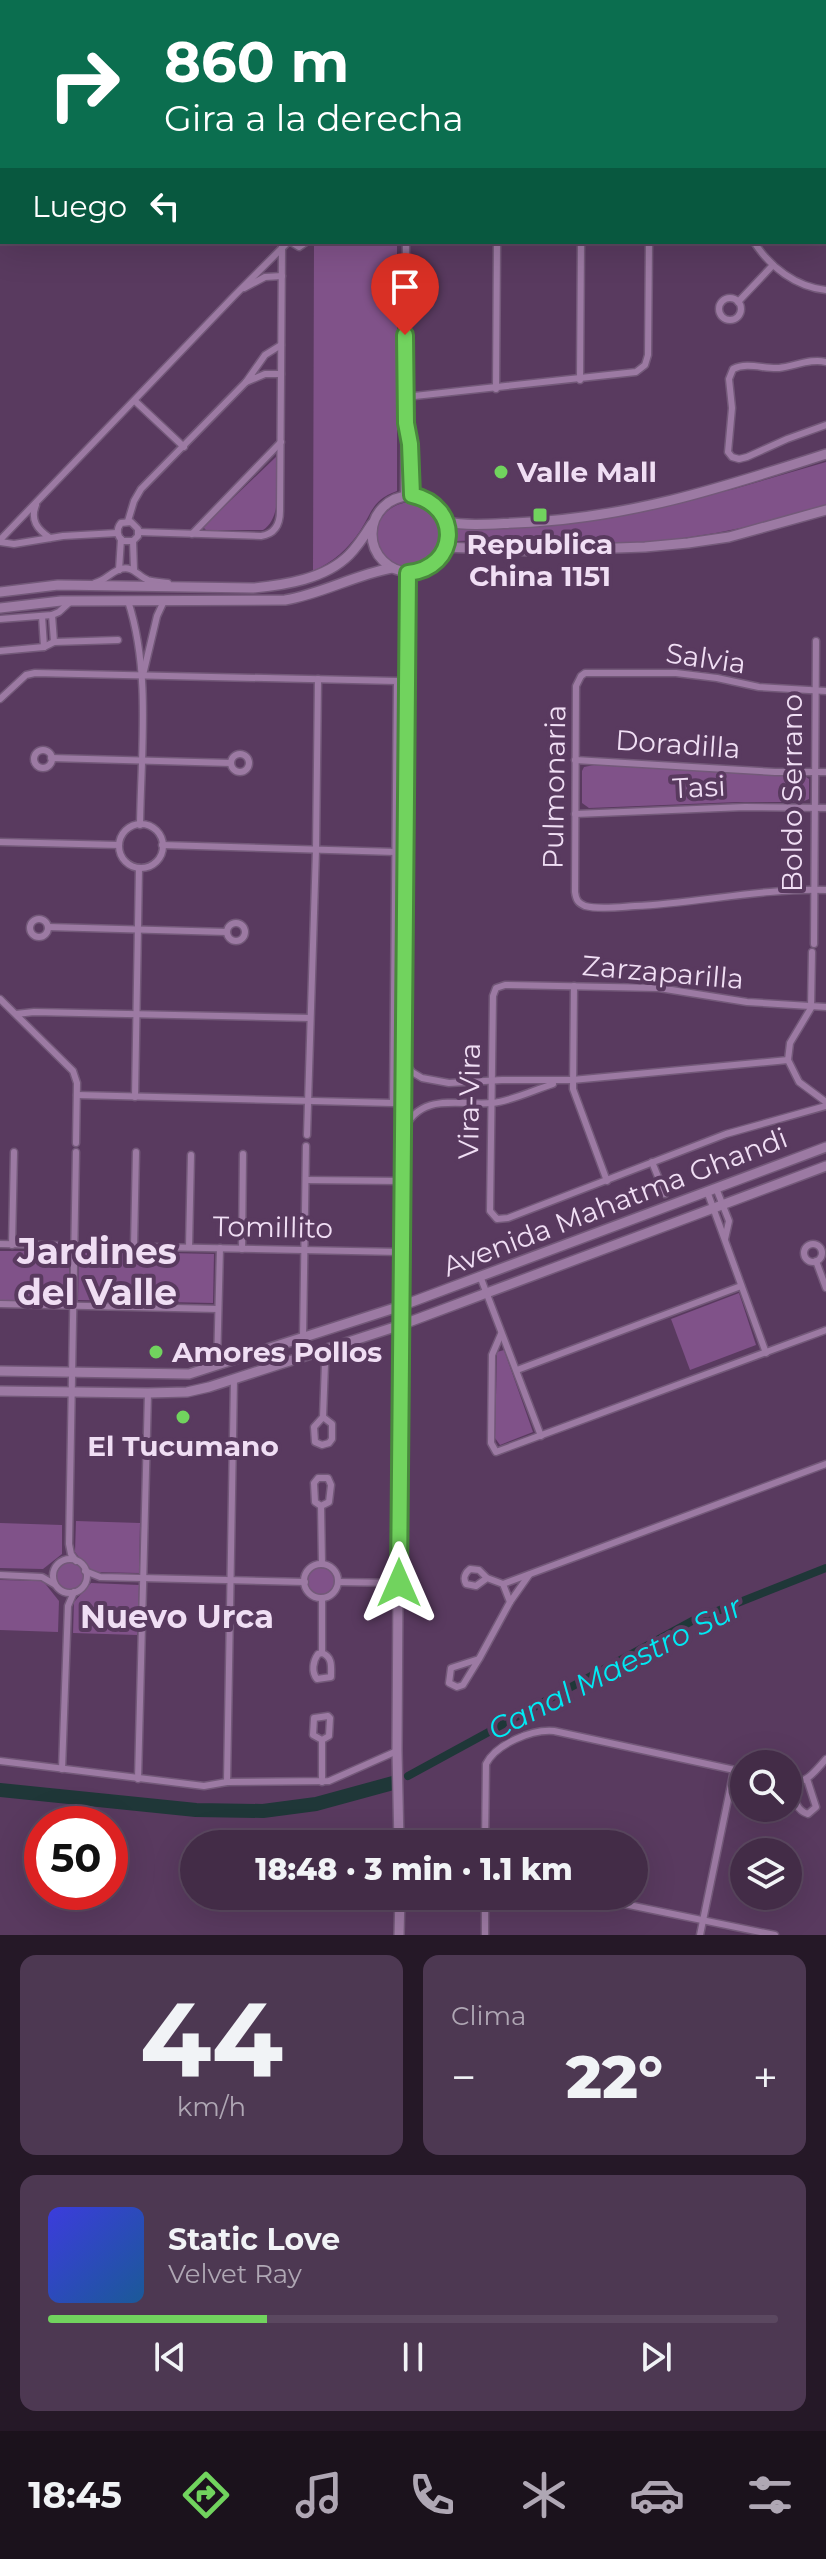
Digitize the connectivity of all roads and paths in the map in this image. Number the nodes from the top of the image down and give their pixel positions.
1 (287, 244) edge
2 (406, 244) edge
3 (497, 244) edge
4 (581, 244) edge
5 (649, 244) edge
6 (756, 244) edge
7 (773, 265) junction
8 (282, 276) junction
9 (826, 290) edge
10 (235, 295) junction
11 (738, 302) dead end
12 (281, 345) junction
13 (826, 362) edge
14 (281, 374) junction
15 (580, 380) junction
16 (246, 382) junction
17 (496, 389) junction
18 (405, 397) junction
19 (135, 401) junction
20 (406, 423) junction
21 (826, 425) edge
22 (281, 442) junction
23 (184, 447) junction
24 (826, 454) edge
25 (408, 495) junction
26 (38, 500) junction
27 (826, 510) edge
28 (128, 521) junction
29 (446, 522) junction
30 (372, 524) junction
31 (138, 532) junction
32 (192, 534) junction
33 (119, 536) junction
34 (50, 538) junction
35 (0, 541) edge
36 (133, 541) junction
37 (446, 547) junction
38 (392, 568) junction
39 (119, 570) junction
40 (134, 570) junction
41 (408, 573) junction
42 (86, 585) junction
43 (195, 587) junction
44 (0, 592) edge
45 (71, 601) junction
46 (128, 601) junction
47 (164, 601) junction
48 (0, 608) edge
49 (52, 615) junction
50 (42, 616) junction
51 (0, 619) edge
52 (118, 640) dead end
53 (816, 641) dead end
54 (54, 642) junction
55 (44, 647) junction
56 (0, 651) edge
57 (143, 675) junction
58 (581, 676) joint
59 (318, 679) junction
60 (814, 690) junction
61 (826, 691) edge
62 (0, 699) edge
63 (51, 758) dead end
64 (575, 760) junction
65 (141, 761) junction
66 (231, 763) dead end
67 (814, 772) junction
68 (826, 772) edge
69 (814, 807) junction
70 (826, 808) edge
71 (575, 814) junction
72 (140, 825) junction
73 (0, 842) edge
74 (119, 845) junction
75 (162, 845) junction
76 (316, 850) junction
77 (396, 852) junction
78 (139, 868) junction
79 (814, 889) junction
80 (826, 890) edge
81 (48, 927) dead end
82 (138, 929) junction
83 (227, 932) dead end
84 (814, 944) dead end
85 (812, 952) dead end
86 (574, 986) junction
87 (496, 988) joint
88 (0, 999) edge
89 (826, 1007) edge
90 (811, 1008) junction
91 (16, 1014) junction
92 (137, 1014) junction
93 (310, 1018) junction
94 (402, 1060) junction
95 (788, 1060) junction
96 (491, 1080) junction
97 (572, 1080) junction
98 (560, 1081) junction
99 (449, 1083) junction
100 (77, 1095) junction
101 (135, 1097) junction
102 (308, 1101) junction
103 (449, 1103) junction
104 (490, 1103) junction
105 (826, 1104) edge
106 (402, 1134) junction
107 (307, 1135) dead end
108 (76, 1143) dead end
109 (306, 1146) dead end
110 (826, 1147) edge
111 (14, 1152) dead end
112 (76, 1152) dead end
113 (136, 1152) dead end
114 (243, 1154) dead end
115 (191, 1155) dead end
116 (652, 1162) junction
117 (826, 1166) edge
118 (306, 1180) junction
119 (401, 1181) junction
120 (607, 1181) junction
121 (712, 1190) junction
122 (665, 1194) dead end
123 (718, 1206) junction
124 (0, 1244) edge
125 (12, 1245) junction
126 (74, 1246) junction
127 (134, 1246) junction
128 (189, 1247) junction
129 (220, 1248) junction
130 (242, 1249) junction
131 (305, 1250) junction
132 (400, 1252) junction
133 (816, 1261) dead end
134 (480, 1276) junction
135 (741, 1286) junction
136 (826, 1288) edge
137 (485, 1293) junction
138 (0, 1304) edge
139 (73, 1306) junction
140 (401, 1306) junction
141 (218, 1309) junction
142 (401, 1325) junction
143 (826, 1330) edge
144 (501, 1334) junction
145 (303, 1337) junction
146 (322, 1351) junction
147 (766, 1353) junction
148 (217, 1366) junction
149 (517, 1370) junction
150 (0, 1371) edge
151 (73, 1373) junction
152 (234, 1379) junction
153 (0, 1391) edge
154 (72, 1392) junction
155 (148, 1393) junction
156 (323, 1417) junction
157 (541, 1436) junction
158 (826, 1464) edge
159 (321, 1506) junction
160 (69, 1544) junction
161 (76, 1561) junction
162 (59, 1564) junction
163 (322, 1564) junction
164 (85, 1571) junction
165 (0, 1575) edge
166 (529, 1575) junction
167 (35, 1576) junction
168 (100, 1577) junction
169 (487, 1578) dead end
170 (144, 1579) junction
171 (231, 1581) junction
172 (305, 1582) junction
173 (338, 1582) junction
174 (399, 1583) junction
175 (84, 1584) junction
176 (503, 1584) junction
177 (57, 1587) junction
178 (74, 1592) junction
179 (322, 1598) junction
180 (510, 1602) junction
181 (68, 1606) junction
182 (322, 1653) dead end
183 (479, 1659) junction
184 (322, 1740) dead end
185 (397, 1751) junction
186 (826, 1759) edge
187 (0, 1761) edge
188 (62, 1769) junction
189 (730, 1769) edge
190 (138, 1779) junction
191 (807, 1779) junction
192 (802, 1781) edge
193 (227, 1782) junction
194 (322, 1782) junction
195 (730, 1789) edge
196 (802, 1811) edge
197 (399, 1830) edge
198 (485, 1830) edge
199 (648, 1908) edge
200 (400, 1910) edge
201 (485, 1910) edge
202 (703, 1919) junction
203 (399, 1935) edge
204 (485, 1935) edge
205 (700, 1935) edge
206 (775, 1935) edge

1 - 8 street
1 - 10 street
2 - 18 street
3 - 17 street
4 - 15 street
5 - 15 street
6 - 7 street
7 - 9 street
7 - 11 street
8 - 10 street
8 - 12 street
10 - 19 street
12 - 14 street
12 - 16 street
13 - 21 street
14 - 16 street
14 - 22 street
15 - 17 street
16 - 23 street
17 - 18 street
18 - 20 street
19 - 23 street
19 - 26 street
20 - 25 street
20 - 25 street
22 - 32 street
22 - 32 street
23 - 28 street
24 - 29 main road
25 - 29 main road
25 - 30 main road
26 - 34 street
26 - 35 street
27 - 37 main road
28 - 31 street
28 - 33 street
29 - 37 main road
30 - 38 main road
30 - 43 main road
31 - 32 street
31 - 36 street
33 - 34 street
33 - 36 street
33 - 39 street
34 - 35 street
36 - 40 street
37 - 41 main road
38 - 41 main road
38 - 47 main road
39 - 40 street
39 - 42 street
40 - 43 street
41 - 94 main road
42 - 43 main road
42 - 44 main road
45 - 46 main road
45 - 48 main road
45 - 49 street
46 - 47 main road
46 - 57 street
47 - 57 street
49 - 50 street
49 - 54 street
50 - 51 street
50 - 55 street
52 - 54 street
53 - 60 street, Boldo Serrano
54 - 55 street
55 - 56 street
57 - 59 street
57 - 62 street
57 - 65 street
58 - 60 street, Salvia
58 - 64 street, Pulmonaria
59 - 76 street
59 - 77 street
60 - 61 street, Salvia
60 - 67 street, Boldo Serrano
63 - 65 street
64 - 67 street, Doradilla
64 - 71 street, Pulmonaria
65 - 66 street
65 - 72 street
67 - 68 street, Doradilla
67 - 69 street, Boldo Serrano
69 - 70 street, Tasi
69 - 71 street, Tasi
69 - 79 street, Boldo Serrano
71 - 79 street, Pulmonaria
72 - 74 street
72 - 75 street
73 - 74 street
74 - 78 street
75 - 76 street
75 - 78 street
76 - 77 street
76 - 93 street
77 - 102 street
78 - 82 street
79 - 80 street
79 - 84 street, Boldo Serrano
81 - 82 street
82 - 83 street
82 - 92 street
85 - 90 street
86 - 87 street, Zarzaparilla
86 - 90 street, Zarzaparilla
86 - 97 street
87 - 96 street, Vira-Vira
88 - 91 street
89 - 90 street, Zarzaparilla
90 - 95 street
91 - 92 street
91 - 100 street
92 - 93 street
92 - 101 street
93 - 102 street
94 - 99 street
94 - 106 main road
95 - 97 street
95 - 105 street
96 - 98 street
96 - 99 street
96 - 104 street, Vira-Vira
97 - 98 street
97 - 120 street
98 - 104 street
99 - 103 street
100 - 101 street
100 - 108 street
101 - 102 street
102 - 107 street
103 - 104 street
103 - 106 street
104 - 120 street, Vira-Vira
105 - 116 street
106 - 119 main road
109 - 118 street
110 - 121 main road, Avenida Mahatma Ghandi
111 - 125 street
112 - 126 street
113 - 127 street
114 - 130 street
115 - 128 street
116 - 120 street
116 - 122 street
117 - 123 main road, Avenida Mahatma Ghandi
118 - 119 street
118 - 131 street
119 - 132 main road
121 - 123 street
121 - 134 main road, Avenida Mahatma Ghandi
123 - 135 street
123 - 137 main road, Avenida Mahatma Ghandi
124 - 125 street, Tomillito
125 - 126 street, Tomillito
126 - 127 street, Tomillito
126 - 139 street
127 - 128 street, Tomillito
128 - 129 street, Tomillito
129 - 130 street, Tomillito
129 - 141 street
130 - 131 street, Tomillito
131 - 132 street, Tomillito
131 - 145 street
132 - 140 main road
133 - 136 street
134 - 137 street
134 - 140 main road, Avenida Mahatma Ghandi
135 - 147 street
135 - 149 street
137 - 142 main road, Avenida Mahatma Ghandi
137 - 144 street
138 - 139 street
139 - 141 street
139 - 151 street
140 - 142 main road
140 - 145 main road, Avenida Mahatma Ghandi
141 - 148 street
142 - 146 main road, Avenida Mahatma Ghandi
142 - 174 main road
143 - 147 street
144 - 149 street
144 - 157 street
145 - 148 main road, Avenida Mahatma Ghandi
146 - 152 main road, Avenida Mahatma Ghandi
146 - 156 street
147 - 157 street
148 - 151 main road, Avenida Mahatma Ghandi
149 - 157 street
150 - 151 main road, Avenida Mahatma Ghandi
151 - 154 street
152 - 155 main road, Avenida Mahatma Ghandi
152 - 171 street
153 - 154 main road, Avenida Mahatma Ghandi
154 - 155 main road, Avenida Mahatma Ghandi
154 - 160 street
155 - 170 street
156 - 156 street
158 - 166 street
159 - 159 street
159 - 163 street
160 - 161 street
160 - 162 street
161 - 162 street
161 - 164 street
162 - 167 street
162 - 177 street
163 - 172 street
163 - 173 street
164 - 168 street
164 - 175 street
165 - 167 street
166 - 176 street
166 - 180 street
167 - 177 street
168 - 170 street
168 - 175 street
169 - 176 street
170 - 171 street
170 - 190 street
171 - 172 street
171 - 193 street
172 - 179 street
173 - 174 street
173 - 179 street
174 - 185 main road
175 - 178 street
176 - 180 street
177 - 178 street
177 - 181 street
178 - 181 street
179 - 182 street
180 - 183 street
181 - 188 street
183 - 183 street
184 - 194 street
185 - 194 street
185 - 197 main road
186 - 191 street
187 - 188 street
188 - 190 street
189 - 198 street
190 - 193 street
191 - 192 street
191 - 196 street
193 - 194 street
195 - 202 street
199 - 202 street
200 - 203 main road
201 - 204 street
202 - 205 street
202 - 206 street

